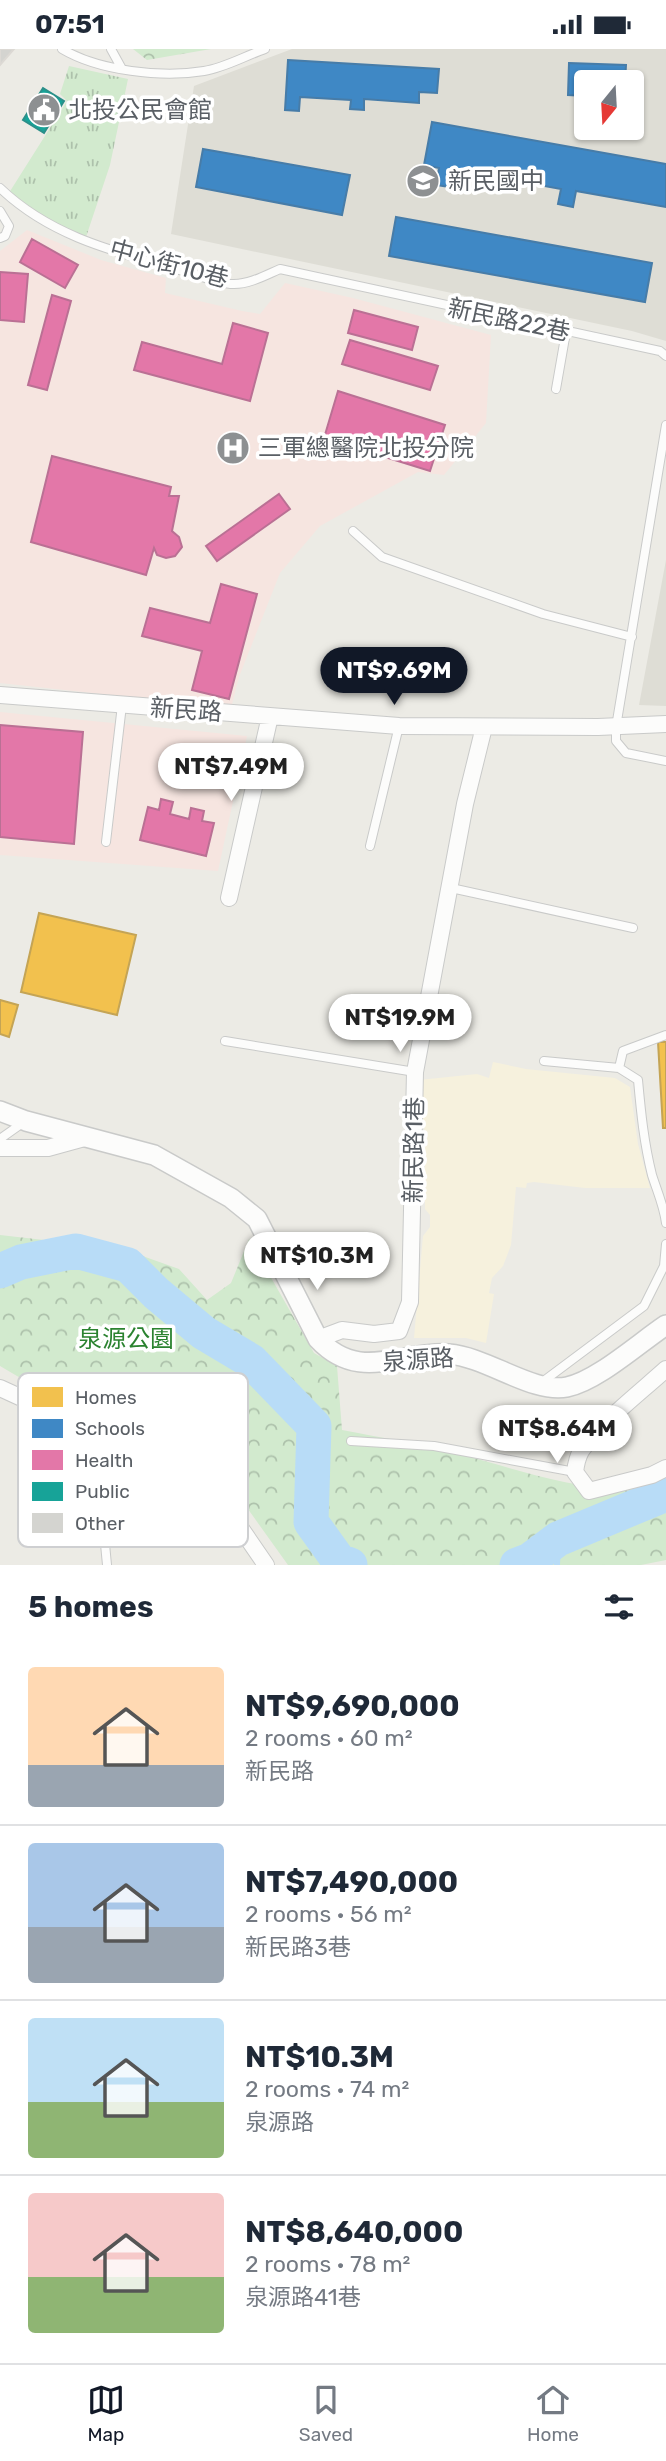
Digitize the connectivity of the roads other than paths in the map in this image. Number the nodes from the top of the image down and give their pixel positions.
1 (62, 49) edge
2 (111, 49) edge
3 (265, 49) edge
4 (122, 69) junction
5 (0, 188) edge
6 (0, 211) edge
7 (0, 238) edge
8 (351, 286) joint
9 (566, 332) junction
10 (666, 356) edge
11 (556, 389) dead end
12 (666, 425) edge
13 (353, 531) dead end
14 (632, 637) junction
15 (0, 695) edge
16 (122, 705) junction
17 (270, 716) junction
18 (666, 724) edge
19 (399, 726) junction
20 (484, 727) junction
21 (616, 727) junction
22 (666, 761) edge
23 (107, 842) dead end
24 (370, 846) dead end
25 (451, 888) junction
26 (229, 898) dead end
27 (633, 928) dead end
28 (666, 1035) edge
29 (225, 1041) dead end
30 (544, 1061) dead end
31 (619, 1067) junction
32 (415, 1072) junction
33 (0, 1111) edge
34 (26, 1121) junction
35 (88, 1136) junction
36 (0, 1139) edge
37 (0, 1148) edge
38 (666, 1223) edge
39 (666, 1244) edge
40 (666, 1325) edge
41 (318, 1339) junction
42 (666, 1369) edge
43 (538, 1385) junction
44 (0, 1388) edge
45 (18, 1396) edge
46 (351, 1441) dead end
47 (666, 1468) edge
48 (575, 1472) junction
49 (248, 1539) edge
50 (105, 1547) edge
51 (107, 1565) edge
52 (266, 1565) edge

1 - 4 lane
2 - 4 lane
3 - 4 lane
5 - 8 lane, 中心街10巷
6 - 7 lane
8 - 9 lane, 新民路22巷
9 - 10 lane, 新民路22巷
9 - 11 lane
12 - 14 lane
13 - 14 lane
14 - 21 lane
15 - 16 street, 新民路
16 - 17 street, 新民路
16 - 23 lane
17 - 19 street, 新民路
17 - 26 street
18 - 21 street, 新民路
19 - 20 street, 新民路
19 - 24 lane
20 - 21 street, 新民路
20 - 25 street, 新民路1巷
21 - 22 lane
25 - 27 lane
25 - 32 street, 新民路1巷
28 - 31 lane
29 - 32 lane
30 - 31 lane
31 - 38 lane
32 - 41 street, 新民路1巷
33 - 34 street, 泉源路
34 - 35 street, 泉源路
34 - 36 lane
35 - 37 street
35 - 41 street, 泉源路
39 - 43 lane
40 - 43 street, 泉源路
41 - 43 street, 泉源路
42 - 48 street
44 - 45 street
46 - 48 lane
47 - 48 street
49 - 52 street
50 - 51 lane

